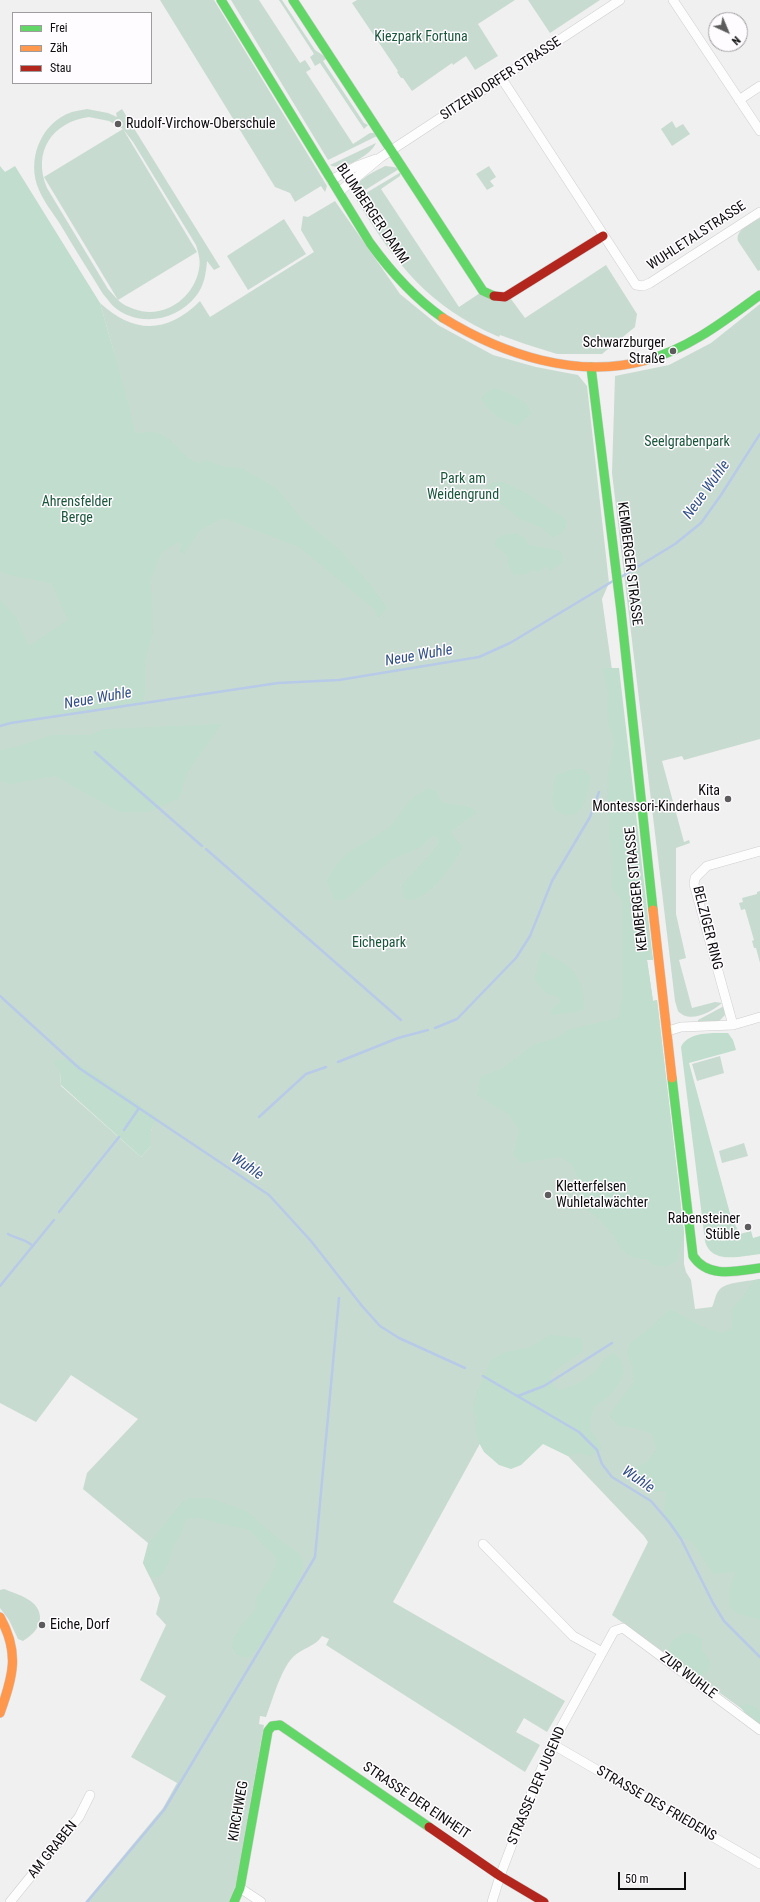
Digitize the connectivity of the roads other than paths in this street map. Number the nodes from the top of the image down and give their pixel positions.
1 (221, 0) edge
2 (293, 0) edge
3 (620, 0) edge
4 (673, 0) edge
5 (502, 79) junction
6 (760, 86) edge
7 (739, 100) junction
8 (760, 131) edge
9 (393, 150) junction
10 (381, 157) junction
11 (331, 180) junction
12 (339, 192) junction
13 (760, 212) edge
14 (603, 236) junction
15 (760, 295) edge
16 (591, 367) junction
17 (760, 851) edge
18 (760, 1017) edge
19 (733, 1025) junction
20 (668, 1031) junction
21 (760, 1268) edge
22 (483, 1544) dead end
23 (0, 1617) edge
24 (614, 1631) joint
25 (602, 1652) junction
26 (0, 1682) edge
27 (9, 1687) junction
28 (0, 1713) edge
29 (272, 1726) joint
30 (760, 1730) edge
31 (552, 1744) junction
32 (90, 1795) dead end
33 (760, 1864) edge
34 (500, 1876) junction
35 (240, 1888) junction
36 (10, 1902) edge
37 (234, 1902) edge
38 (261, 1902) edge
39 (492, 1902) edge
40 (544, 1902) edge

1 - 11 main road, BLUMBERGER DAMM
2 - 9 main road
3 - 5 street, SITZENDORFER STRASSE
4 - 7 street
5 - 9 street, SITZENDORFER STRASSE
5 - 14 street, WUHLETALSTRASSE
6 - 7 street
7 - 8 street
9 - 10 street, SITZENDORFER STRASSE
9 - 14 main road
10 - 11 street, SITZENDORFER STRASSE
10 - 12 street, SITZENDORFER STRASSE
11 - 12 main road, BLUMBERGER DAMM
12 - 16 main road, BLUMBERGER DAMM
13 - 14 street, WUHLETALSTRASSE
15 - 16 main road
16 - 20 main road, KEMBERGER STRASSE
17 - 19 street, BELZIGER RING
18 - 19 street
19 - 20 street
20 - 21 main road, KEMBERGER STRASSE
22 - 25 street
23 - 27 main road
24 - 25 street, STRASSE DER JUGEND
24 - 30 street, ZUR WUHLE
25 - 31 street, STRASSE DER JUGEND
26 - 27 street
27 - 28 main road
29 - 34 main road, STRASSE DER EINHEIT
29 - 35 main road, KIRCHWEG
31 - 33 street, STRASSE DES FRIEDENS
31 - 34 street, STRASSE DER JUGEND
32 - 36 street, AM GRABEN
34 - 39 street, STRASSE DER JUGEND
34 - 40 main road, STRASSE DER EINHEIT
35 - 37 main road, KIRCHWEG
35 - 38 street

